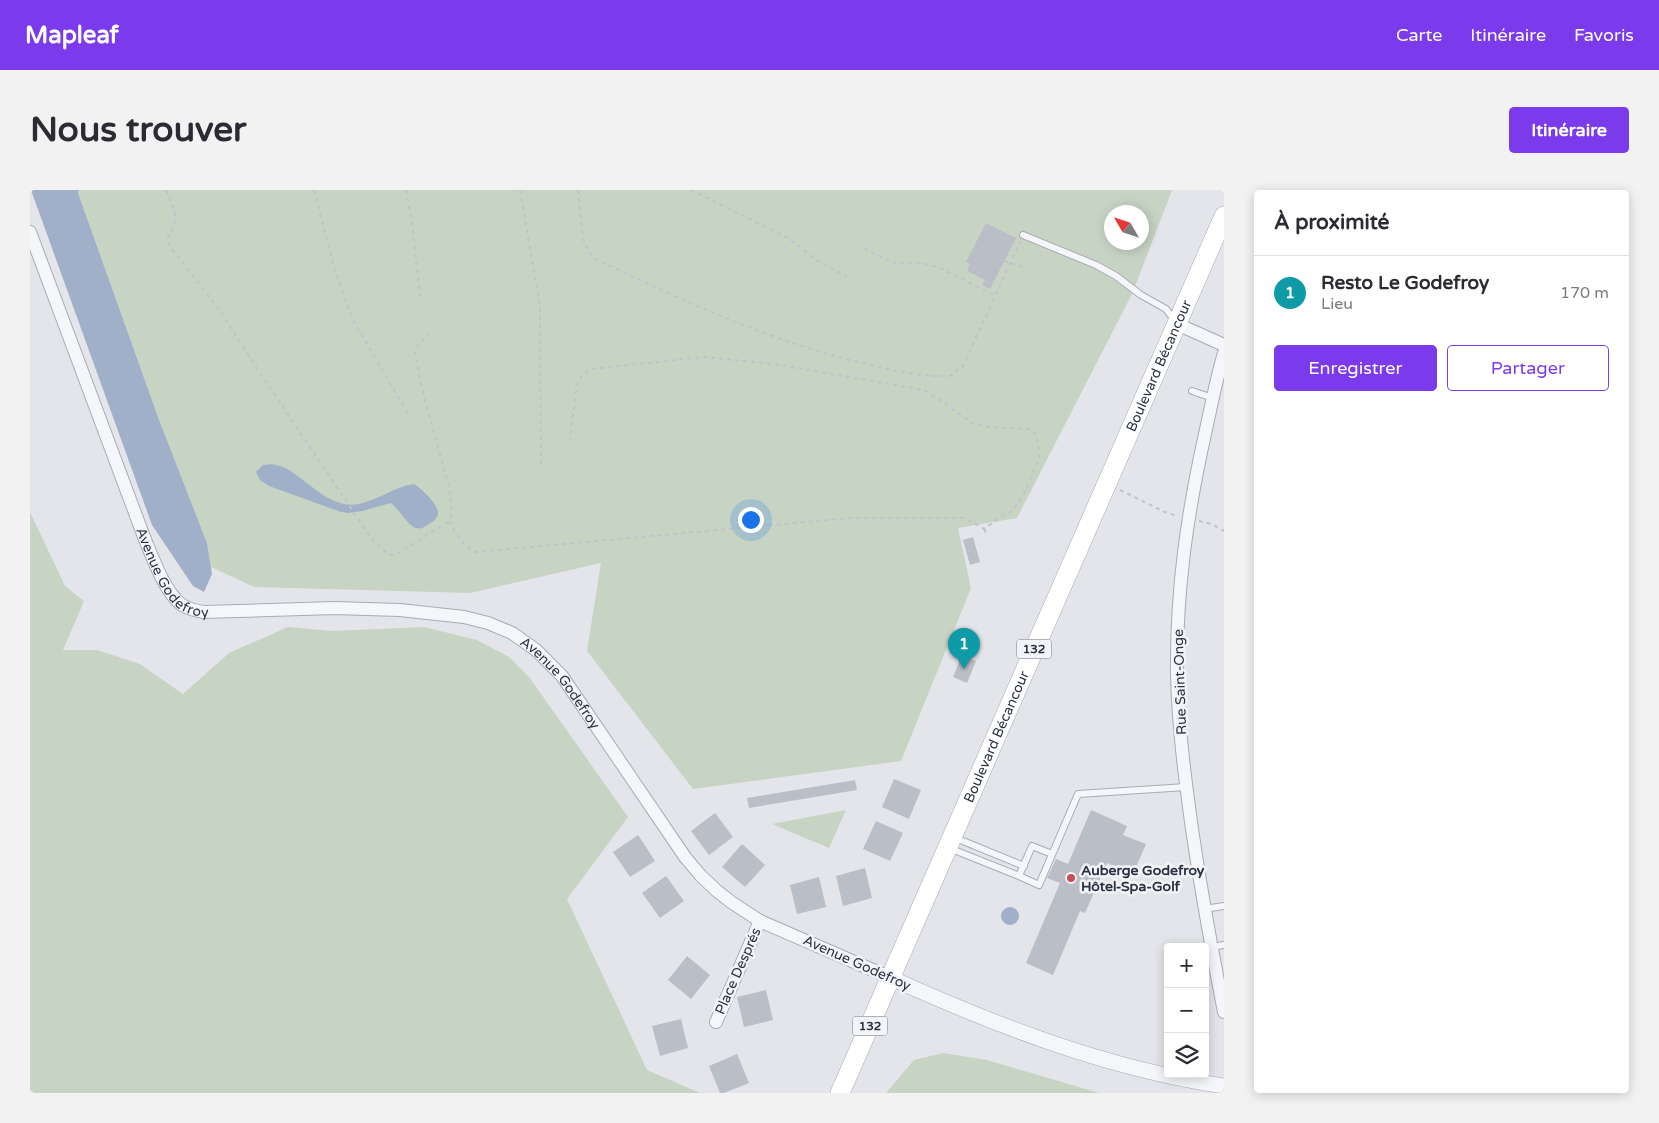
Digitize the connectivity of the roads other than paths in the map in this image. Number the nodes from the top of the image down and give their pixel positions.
1 (1224, 216) edge
2 (30, 232) edge
3 (1023, 235) road end
4 (1177, 324) junction
5 (1224, 345) edge
6 (1224, 353) edge
7 (1192, 390) dead end
8 (1213, 398) junction
9 (1186, 787) junction
10 (950, 842) junction
11 (1052, 854) junction
12 (1024, 866) junction
13 (1019, 876) junction
14 (1224, 906) edge
15 (1204, 909) junction
16 (760, 921) junction
17 (1218, 946) edge
18 (891, 978) junction
19 (1224, 1012) edge
20 (716, 1022) dead end
21 (1224, 1086) edge
22 (840, 1093) edge

1 - 4 main road, Boulevard Bécancour / 132
2 - 16 street, Avenue Godefroy
3 - 4 lane
4 - 5 street
4 - 10 main road, Boulevard Bécancour / 132
6 - 8 street, Rue Saint-Onge
7 - 8 lane
8 - 9 street, Rue Saint-Onge
9 - 11 lane
9 - 15 street, Rue Saint-Onge
10 - 12 lane
10 - 13 lane
10 - 18 main road, Boulevard Bécancour / 132
11 - 12 lane
11 - 13 lane
12 - 13 lane
14 - 15 lane
15 - 17 street, Rue Saint-Onge
16 - 18 street, Avenue Godefroy
16 - 20 street, Place Després
17 - 19 street, Rue Saint-Onge
18 - 21 street, Avenue Godefroy
18 - 22 main road, Boulevard Bécancour / 132

